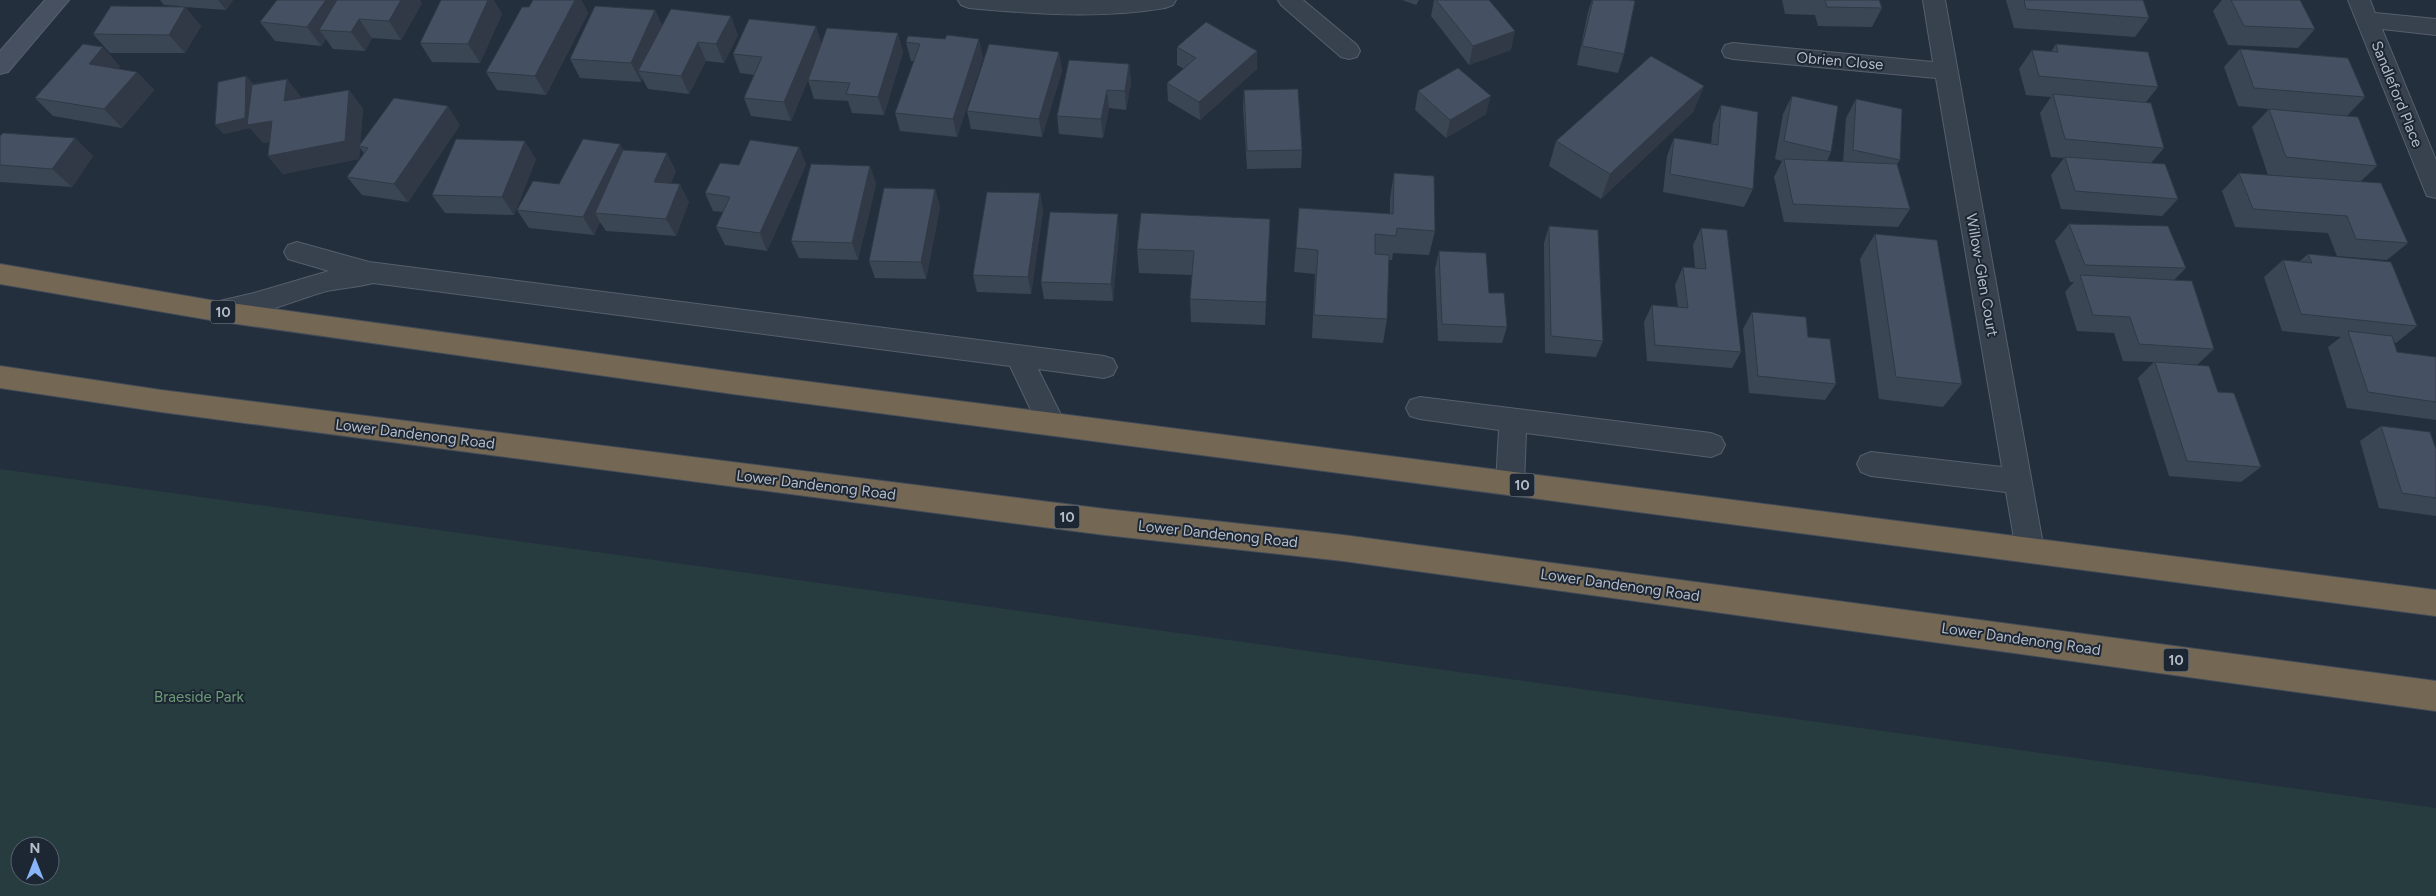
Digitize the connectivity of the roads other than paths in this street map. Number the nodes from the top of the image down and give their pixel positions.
1 (58, 0) edge
2 (969, 0) edge
3 (1165, 0) edge
4 (1289, 0) edge
5 (1934, 0) edge
6 (2363, 10) edge
7 (2436, 27) edge
8 (1733, 51) dead end
9 (1349, 52) dead end
10 (0, 66) edge
11 (1947, 71) junction
12 (2436, 189) edge
13 (297, 252) dead end
14 (0, 274) edge
15 (385, 274) junction
16 (216, 310) junction
17 (1019, 357) junction
18 (1104, 367) dead end
19 (0, 377) edge
20 (1420, 408) dead end
21 (1513, 420) junction
22 (1051, 423) junction
23 (1711, 445) dead end
24 (1871, 464) dead end
25 (2018, 481) junction
26 (1510, 483) junction
27 (2030, 550) junction
28 (2436, 603) edge
29 (2436, 696) edge

1 - 10 main road
2 - 3 street
4 - 9 street
5 - 11 street, Willow-Glen Court
6 - 7 street
6 - 12 street, Sandleford Place
8 - 11 street, Obrien Close
11 - 25 street, Willow-Glen Court
13 - 15 street
14 - 16 highway, 10
15 - 16 street
15 - 17 street
16 - 22 highway, 10
17 - 18 street
17 - 22 street
19 - 29 highway, Lower Dandenong Road / 10
20 - 21 street
21 - 23 street
21 - 26 street
22 - 26 highway, 10
24 - 25 street
25 - 27 street, Willow-Glen Court
26 - 27 highway, 10
27 - 28 highway, 10

